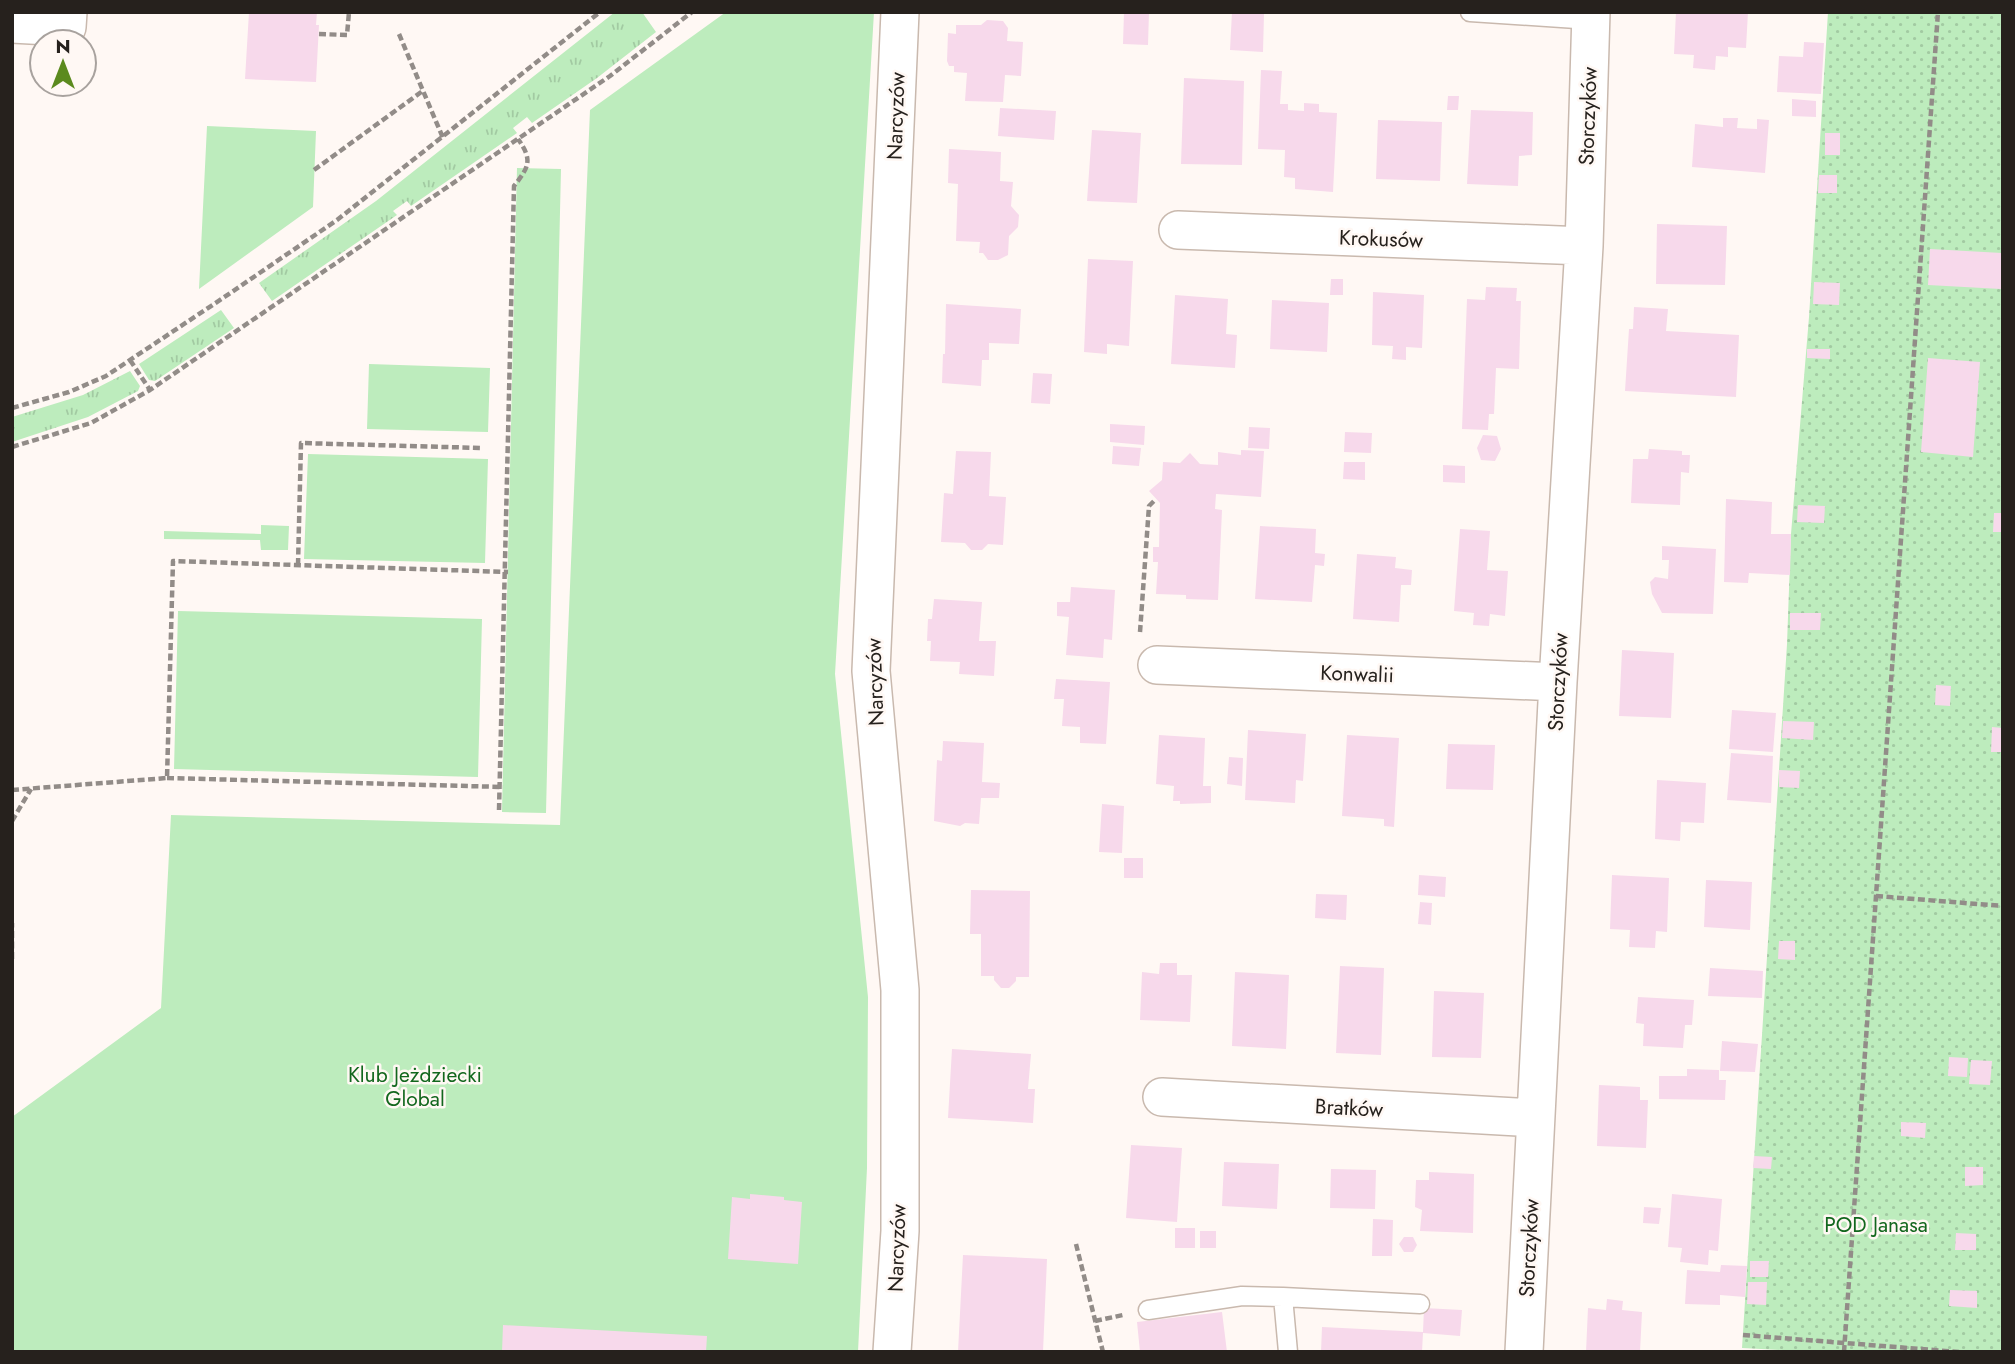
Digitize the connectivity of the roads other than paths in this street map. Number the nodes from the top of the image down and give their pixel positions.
1 (68, 12) edge
2 (900, 12) edge
3 (1470, 12) edge
4 (1591, 16) edge
5 (12, 24) edge
6 (1178, 230) dead end
7 (1584, 246) junction
8 (1157, 665) dead end
9 (1558, 682) junction
10 (1162, 1097) dead end
11 (1535, 1118) junction
12 (1283, 1297) junction
13 (1420, 1304) dead end
14 (1148, 1310) dead end
15 (892, 1352) edge
16 (1288, 1352) edge
17 (1524, 1352) edge

1 - 5 street
2 - 15 street, Narcyzów
3 - 4 lane
4 - 7 street, Storczyków
6 - 7 street, Krokusów
7 - 9 street, Storczyków
8 - 9 street, Konwalii
9 - 11 street, Storczyków
10 - 11 street, Bratków
11 - 17 street, Storczyków
12 - 13 lane
12 - 14 lane
12 - 16 lane

